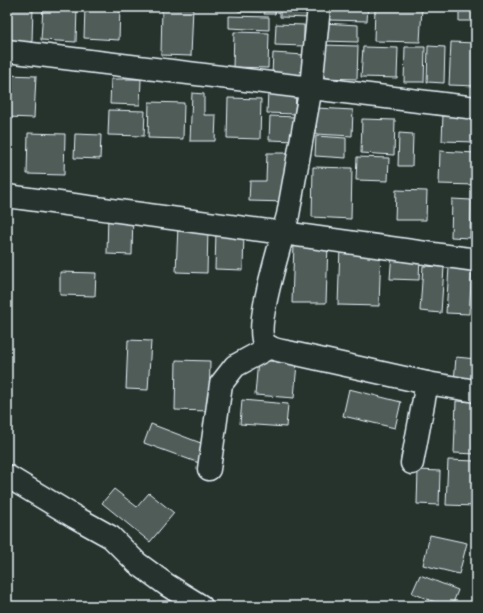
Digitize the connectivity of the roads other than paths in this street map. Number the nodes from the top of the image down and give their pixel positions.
1 (319, 7) edge
2 (7, 51) edge
3 (311, 87) junction
4 (476, 108) edge
5 (7, 196) edge
6 (283, 233) junction
7 (476, 260) edge
8 (270, 347) junction
9 (427, 383) junction
10 (476, 391) edge
11 (412, 464) dead end
12 (209, 469) dead end
13 (7, 476) edge
14 (201, 606) edge

1 - 3 street
2 - 3 street
3 - 4 street
3 - 6 street
5 - 6 street
6 - 7 street
6 - 8 street
8 - 9 street
8 - 12 street
9 - 10 street
9 - 11 street
13 - 14 street

